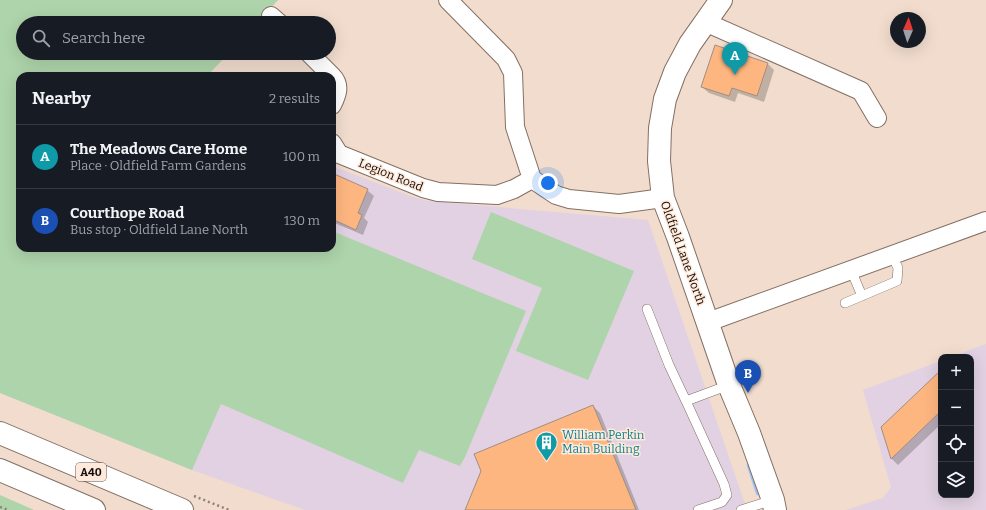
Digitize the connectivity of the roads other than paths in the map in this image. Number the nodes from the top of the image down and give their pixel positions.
1 (448, 0) edge
2 (721, 0) edge
3 (705, 22) junction
4 (316, 60) edge
5 (328, 72) edge
6 (336, 80) edge
7 (336, 97) edge
8 (877, 118) dead end
9 (336, 150) edge
10 (532, 179) junction
11 (663, 198) junction
12 (986, 221) edge
13 (892, 255) junction
14 (851, 270) junction
15 (862, 296) junction
16 (845, 304) dead end
17 (647, 310) dead end
18 (708, 322) junction
19 (729, 386) junction
20 (686, 401) junction
21 (0, 433) edge
22 (0, 470) edge
23 (774, 505) edge
24 (94, 510) edge
25 (182, 510) edge
26 (698, 510) edge
27 (741, 510) edge

1 - 10 street
2 - 3 main road, Oldfield Lane North
3 - 8 street
3 - 11 main road, Oldfield Lane North
4 - 5 street
6 - 7 street
9 - 10 street, Legion Road
10 - 11 street
11 - 18 main road, Oldfield Lane North
12 - 13 street
13 - 14 street
13 - 15 lane
14 - 15 lane
14 - 18 street
15 - 16 lane
17 - 20 lane
18 - 19 main road, Oldfield Lane North
19 - 20 lane
19 - 23 main road, Oldfield Lane North
20 - 26 lane
21 - 25 main road, A40
22 - 24 main road
23 - 27 lane

